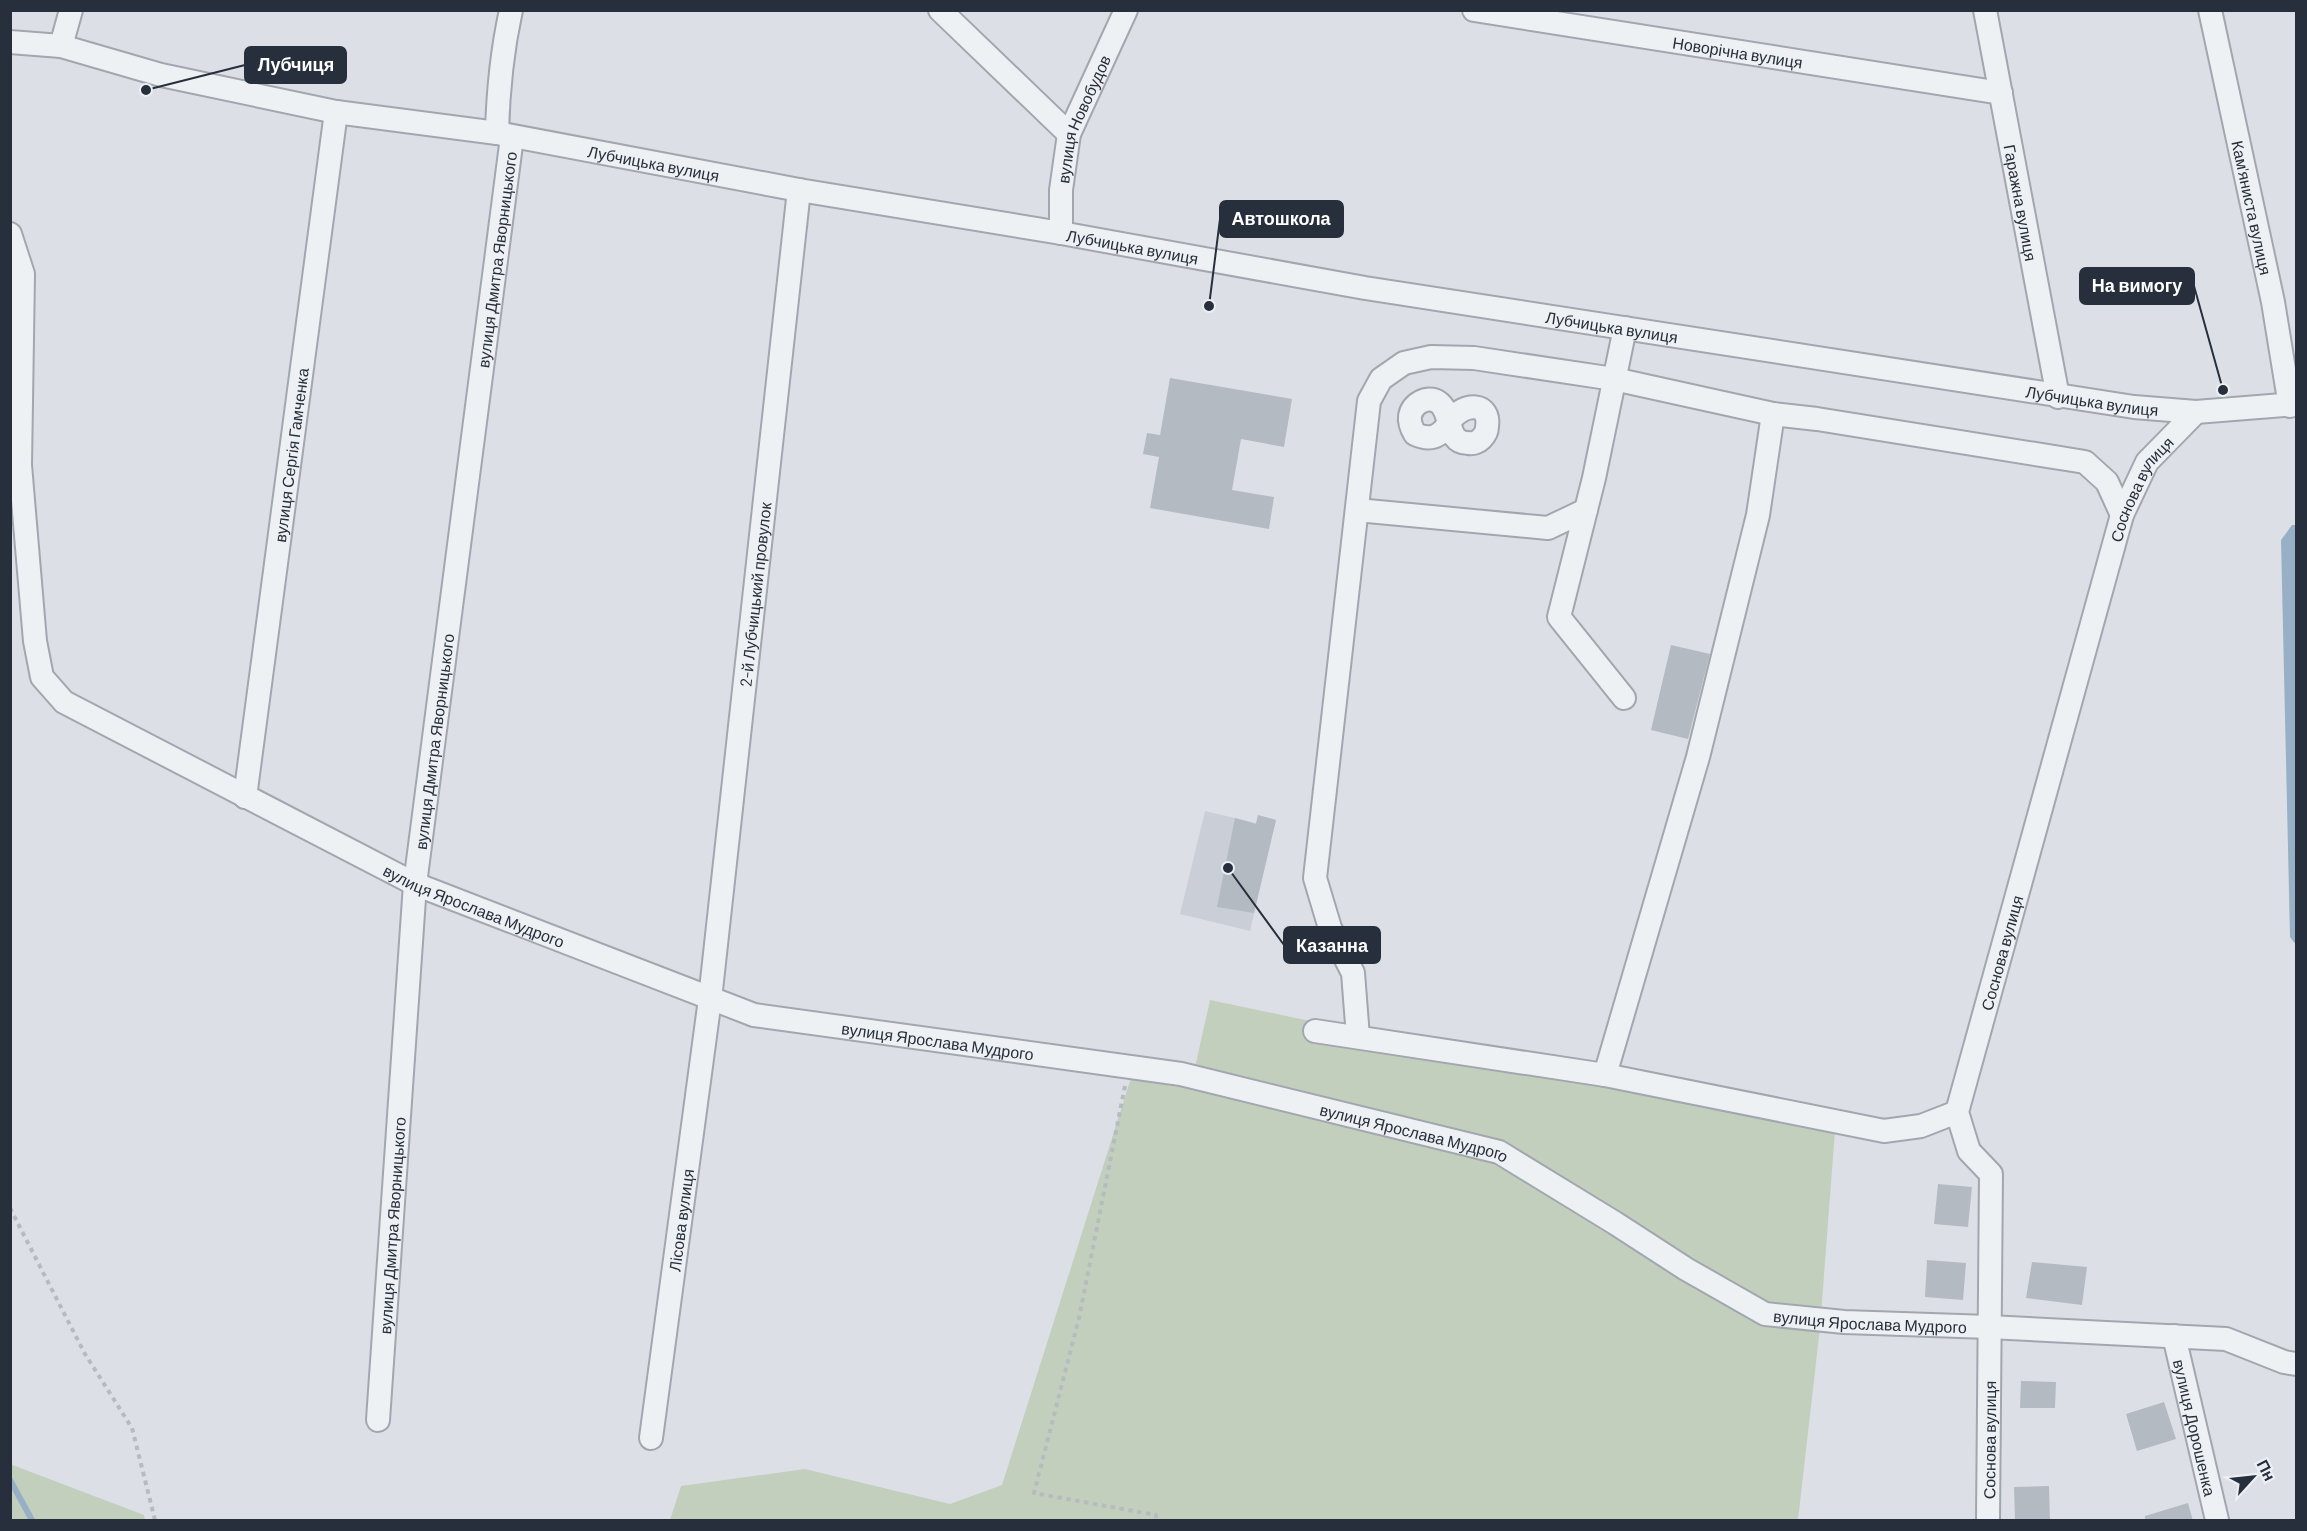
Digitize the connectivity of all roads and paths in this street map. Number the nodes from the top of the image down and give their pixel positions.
1 (71, 10) edge
2 (511, 10) edge
3 (940, 10) edge
4 (1126, 10) edge
5 (1474, 10) edge
6 (1985, 10) edge
7 (2210, 10) edge
8 (10, 42) edge
9 (61, 46) junction
10 (2001, 93) junction
11 (336, 112) junction
12 (1069, 134) junction
13 (505, 135) junction
14 (799, 190) junction
15 (1061, 233) junction
16 (10, 234) edge
17 (1625, 328) junction
18 (1614, 379) junction
19 (2058, 397) junction
20 (2293, 405) edge
21 (2196, 412) junction
22 (1773, 414) junction
23 (1357, 510) junction
24 (1586, 510) junction
25 (2122, 515) junction
26 (1624, 698) dead end
27 (246, 797) junction
28 (416, 884) junction
29 (710, 999) junction
30 (1315, 1031) dead end
31 (1358, 1037) junction
32 (1129, 1067) junction
33 (1605, 1076) junction
34 (1957, 1112) junction
35 (10, 1208) edge
36 (1989, 1327) junction
37 (2174, 1336) junction
38 (2296, 1364) edge
39 (378, 1420) dead end
40 (651, 1438) dead end
41 (154, 1521) edge
42 (1156, 1521) edge
43 (1988, 1521) edge
44 (2217, 1521) edge

1 - 9 street
2 - 13 street, вулиця Дмитра Яворницького
3 - 12 street
4 - 12 street, вулиця Новобудов
5 - 10 street, Новорічна вулиця
6 - 10 street, Гаражна вулиця
7 - 20 street, Кам'яниста вулиця
8 - 9 street, Лубчицька вулиця
9 - 11 street, Лубчицька вулиця
10 - 19 street, Гаражна вулиця
11 - 13 street, Лубчицька вулиця
11 - 27 street, вулиця Сергія Гамченка
12 - 15 street, вулиця Новобудов
13 - 14 street, Лубчицька вулиця
13 - 28 street, вулиця Дмитра Яворницького
14 - 15 street, Лубчицька вулиця
14 - 29 street, 2-й Лубчицький провулок
15 - 17 street, Лубчицька вулиця
16 - 27 street, вулиця Ярослава Мудрого
17 - 18 street
17 - 19 street, Лубчицька вулиця
18 - 22 street
18 - 23 street
18 - 24 street
19 - 21 street, Лубчицька вулиця
20 - 21 street, Лубчицька вулиця
21 - 25 street, Соснова вулиця
22 - 25 street
22 - 33 street
23 - 24 street
23 - 31 street
24 - 26 street
25 - 34 street, Соснова вулиця
27 - 28 street, вулиця Ярослава Мудрого
28 - 29 street, вулиця Ярослава Мудрого
28 - 39 street, вулиця Дмитра Яворницького
29 - 32 street, вулиця Ярослава Мудрого
29 - 40 street, Лісова вулиця
30 - 31 street
31 - 33 street
32 - 36 street, вулиця Ярослава Мудрого
32 - 42 path
33 - 34 street
34 - 36 street, Соснова вулиця
35 - 41 path
36 - 37 street, вулиця Ярослава Мудрого
36 - 43 street, Соснова вулиця
37 - 38 street, вулиця Ярослава Мудрого
37 - 44 street, вулиця Дорошенка

